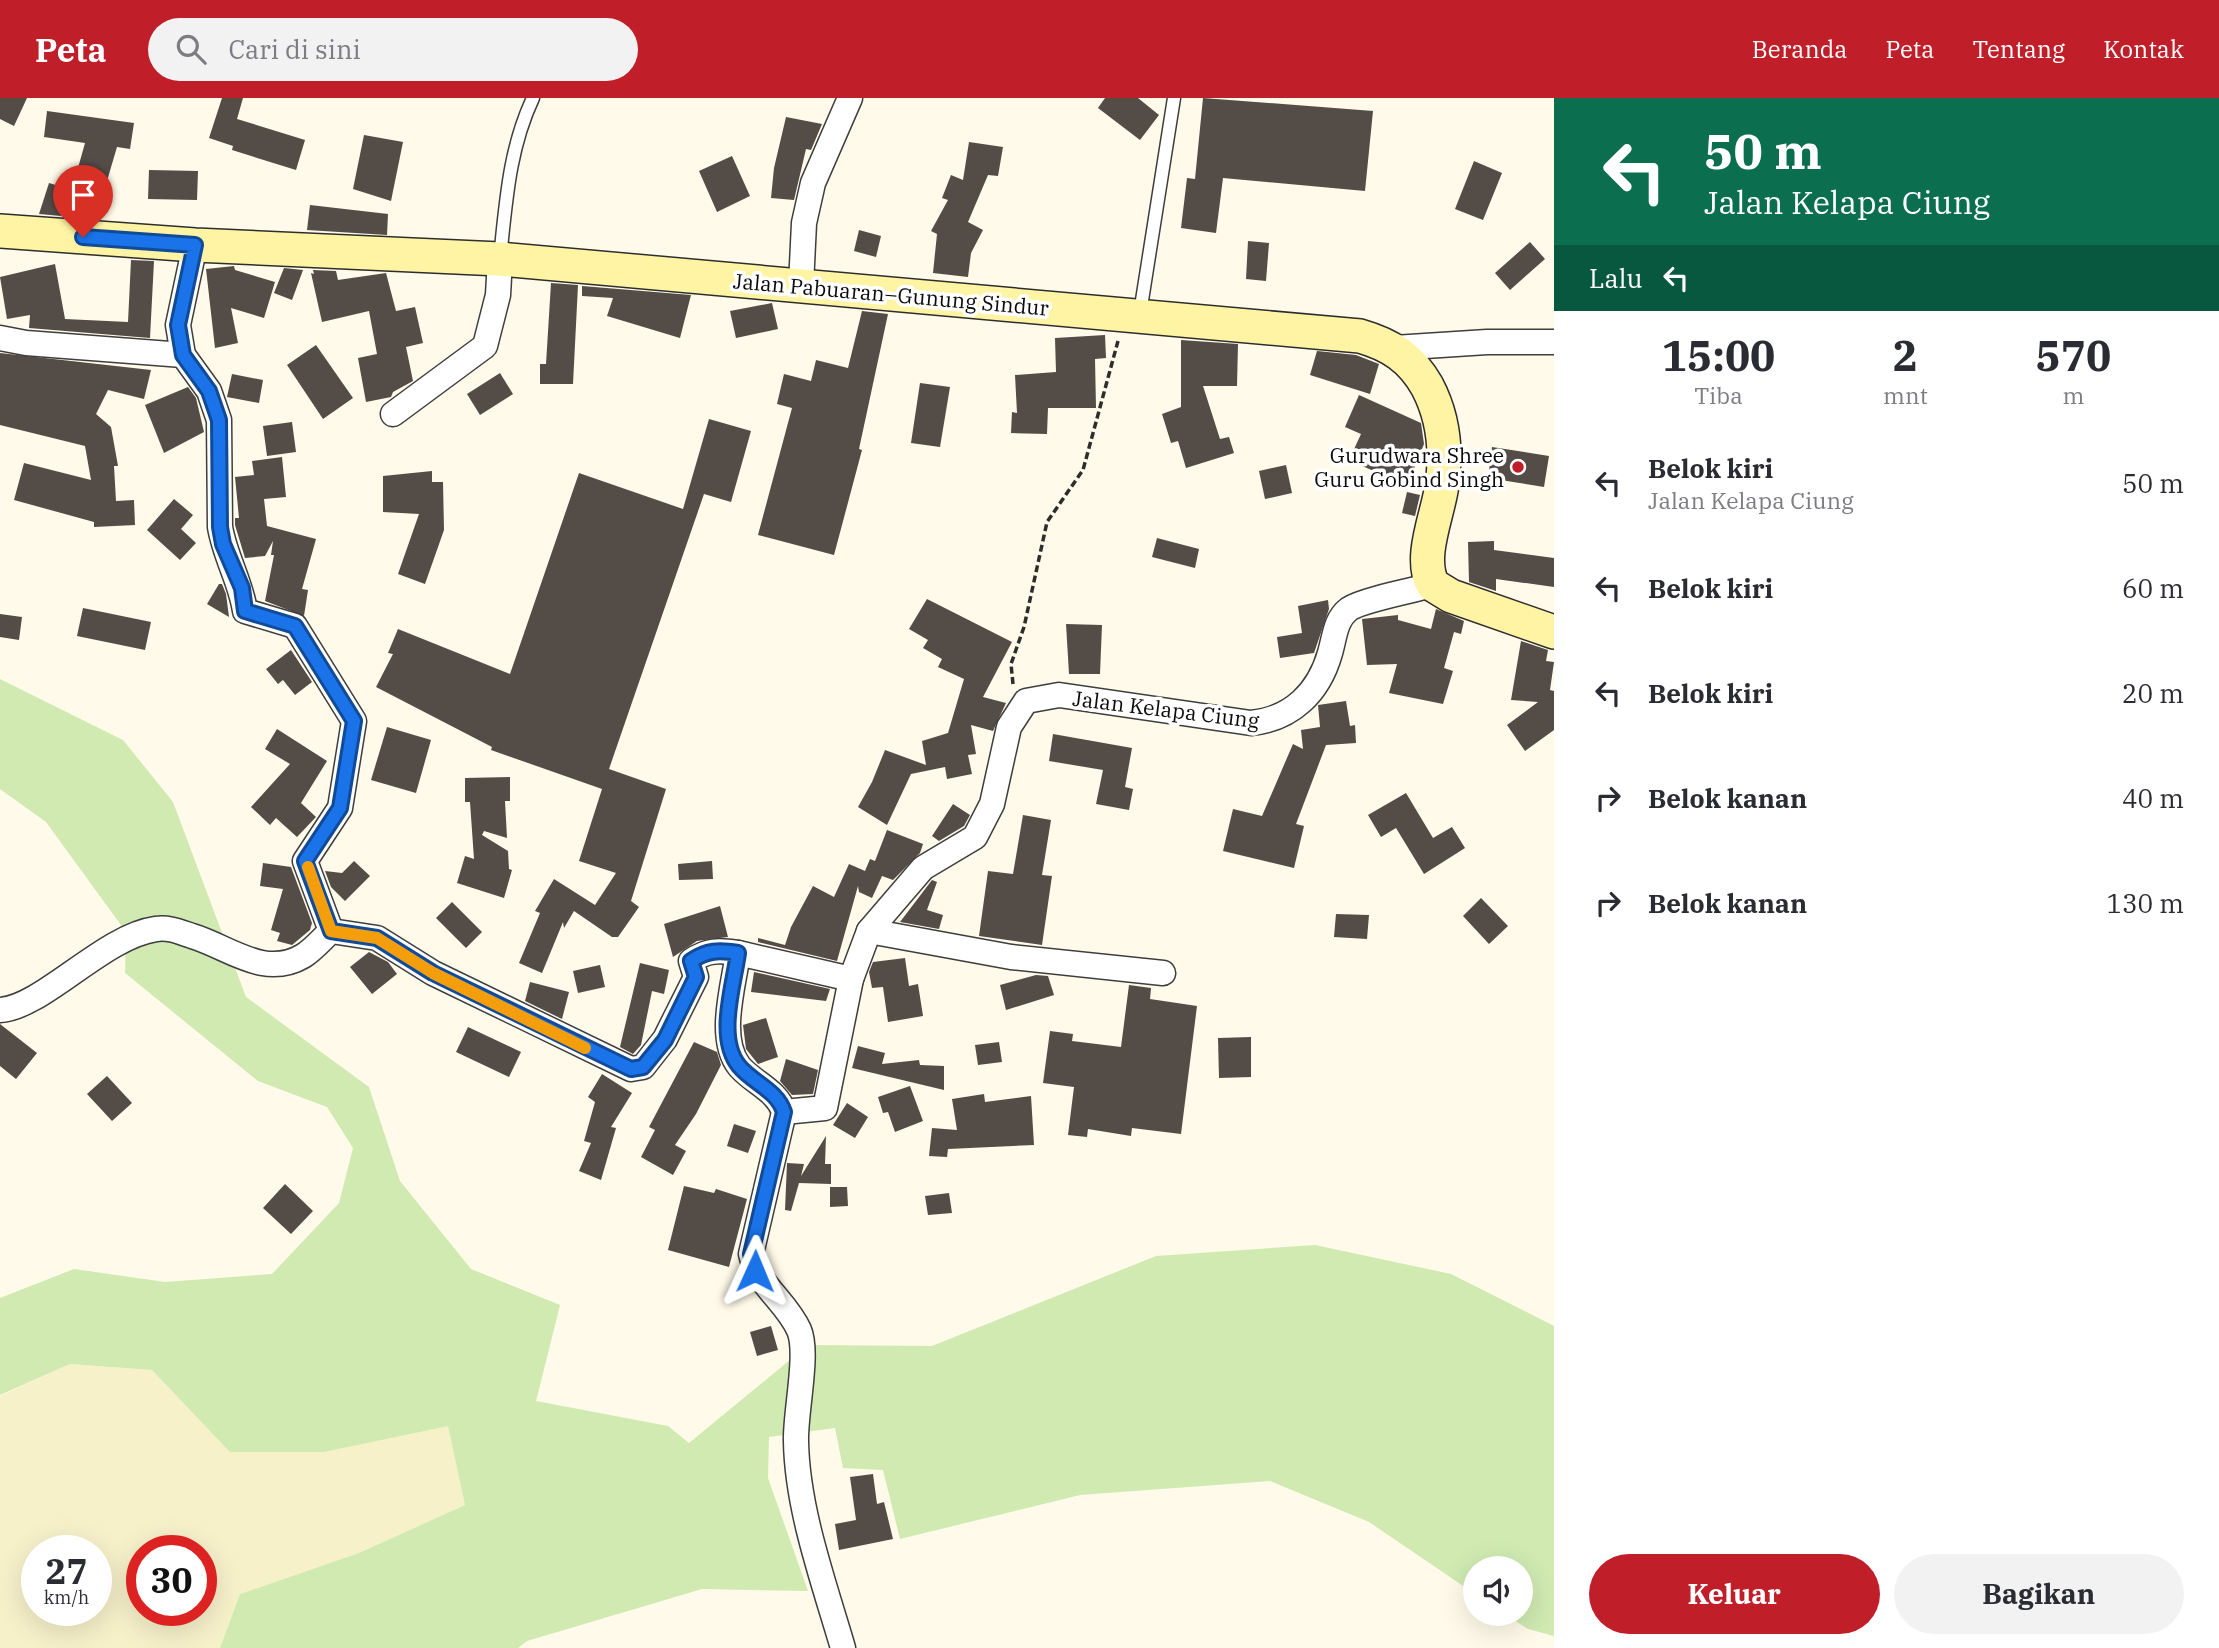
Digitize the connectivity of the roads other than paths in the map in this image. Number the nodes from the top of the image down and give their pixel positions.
1 (533, 98) edge
2 (850, 98) edge
3 (1174, 98) edge
4 (0, 231) edge
5 (195, 245) junction
6 (500, 258) junction
7 (801, 285) junction
8 (1132, 316) junction
9 (0, 338) edge
10 (1554, 342) edge
11 (1394, 348) junction
12 (183, 355) junction
13 (393, 414) dead end
14 (1433, 586) junction
15 (1554, 632) edge
16 (331, 931) junction
17 (869, 931) junction
18 (738, 953) junction
19 (1163, 973) dead end
20 (851, 979) junction
21 (0, 1010) edge
22 (784, 1112) junction
23 (843, 1648) edge

1 - 6 lane
2 - 7 street
3 - 8 lane
4 - 5 street, Jalan Pabuaran–Gunung Sindur
5 - 6 street, Jalan Pabuaran–Gunung Sindur
5 - 12 street
6 - 7 street, Jalan Pabuaran–Gunung Sindur
6 - 13 street
7 - 8 street, Jalan Pabuaran–Gunung Sindur
8 - 11 street, Jalan Pabuaran–Gunung Sindur
9 - 12 street
10 - 11 street
11 - 14 street, Jalan Pabuaran–Gunung Sindur
12 - 16 street
14 - 15 street
14 - 17 street, Jalan Kelapa Ciung
16 - 18 street
16 - 21 street
17 - 19 street
17 - 20 street
18 - 20 street
18 - 22 street
20 - 22 street
22 - 23 street

